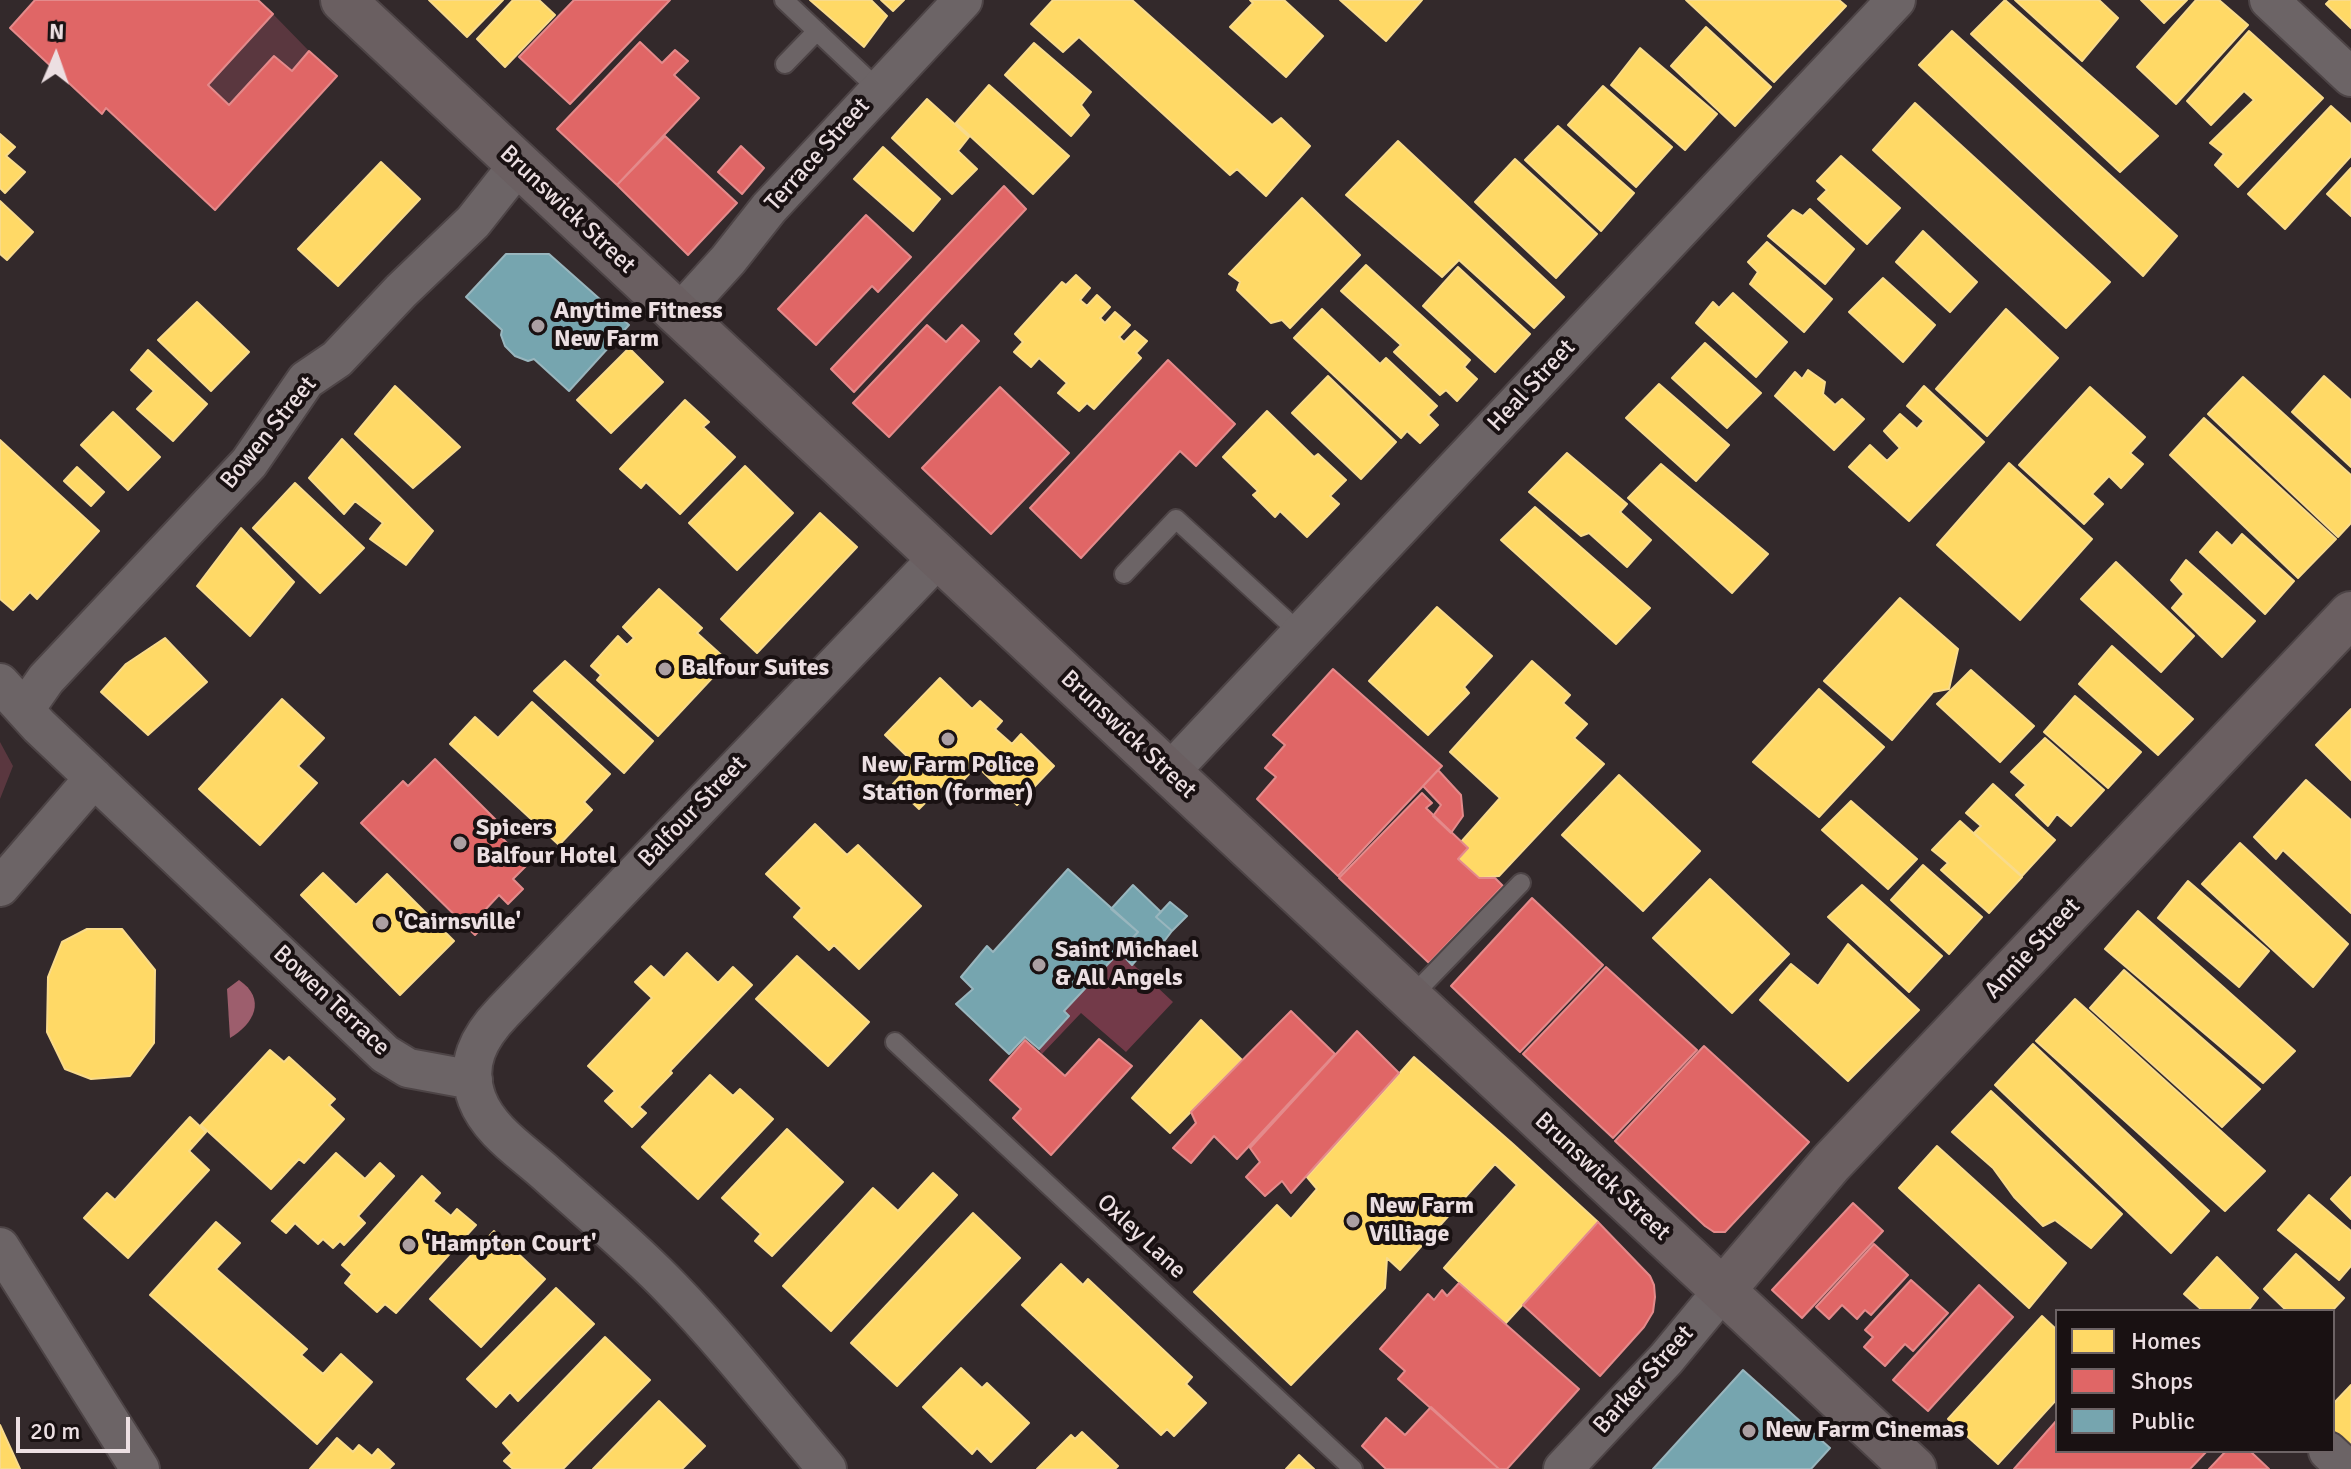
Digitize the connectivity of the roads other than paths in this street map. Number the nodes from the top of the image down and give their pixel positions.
1 (343, 0) edge
2 (784, 0) edge
3 (963, 0) edge
4 (1896, 0) edge
5 (2269, 0) edge
6 (817, 31) junction
7 (785, 64) dead end
8 (2351, 77) edge
9 (878, 89) junction
10 (518, 165) junction
11 (679, 314) junction
12 (939, 557) junction
13 (1124, 574) dead end
14 (2351, 614) edge
15 (1300, 633) junction
16 (12, 696) edge
17 (1169, 773) junction
18 (94, 778) junction
19 (1521, 883) dead end
20 (0, 887) edge
21 (1410, 998) junction
22 (895, 1042) dead end
23 (473, 1080) junction
24 (0, 1247) edge
25 (1723, 1290) junction
26 (2330, 1453) edge
27 (140, 1469) edge
28 (827, 1469) edge
29 (1353, 1469) edge
30 (1563, 1469) edge
31 (1914, 1469) edge
32 (2347, 1469) edge

1 - 10 main road, Brunswick Street
2 - 6 lane
3 - 9 street, Terrace Street
4 - 15 street, Heal Street
5 - 8 street
6 - 7 lane
6 - 9 lane
9 - 11 street, Terrace Street
10 - 11 main road, Brunswick Street
10 - 16 street, Bowen Street
11 - 12 main road, Brunswick Street
12 - 17 main road, Brunswick Street
12 - 23 street, Balfour Street
13 - 15 lane
14 - 25 main road, Annie Street
15 - 17 street, Heal Street
16 - 18 street, Bowen Terrace
17 - 21 main road, Brunswick Street
18 - 20 street
18 - 23 street, Bowen Terrace
19 - 21 lane
21 - 25 main road, Brunswick Street
22 - 29 lane, Oxley Lane
23 - 28 street
24 - 27 street
25 - 30 street, Barker Street
25 - 31 main road, Brunswick Street
26 - 32 street

